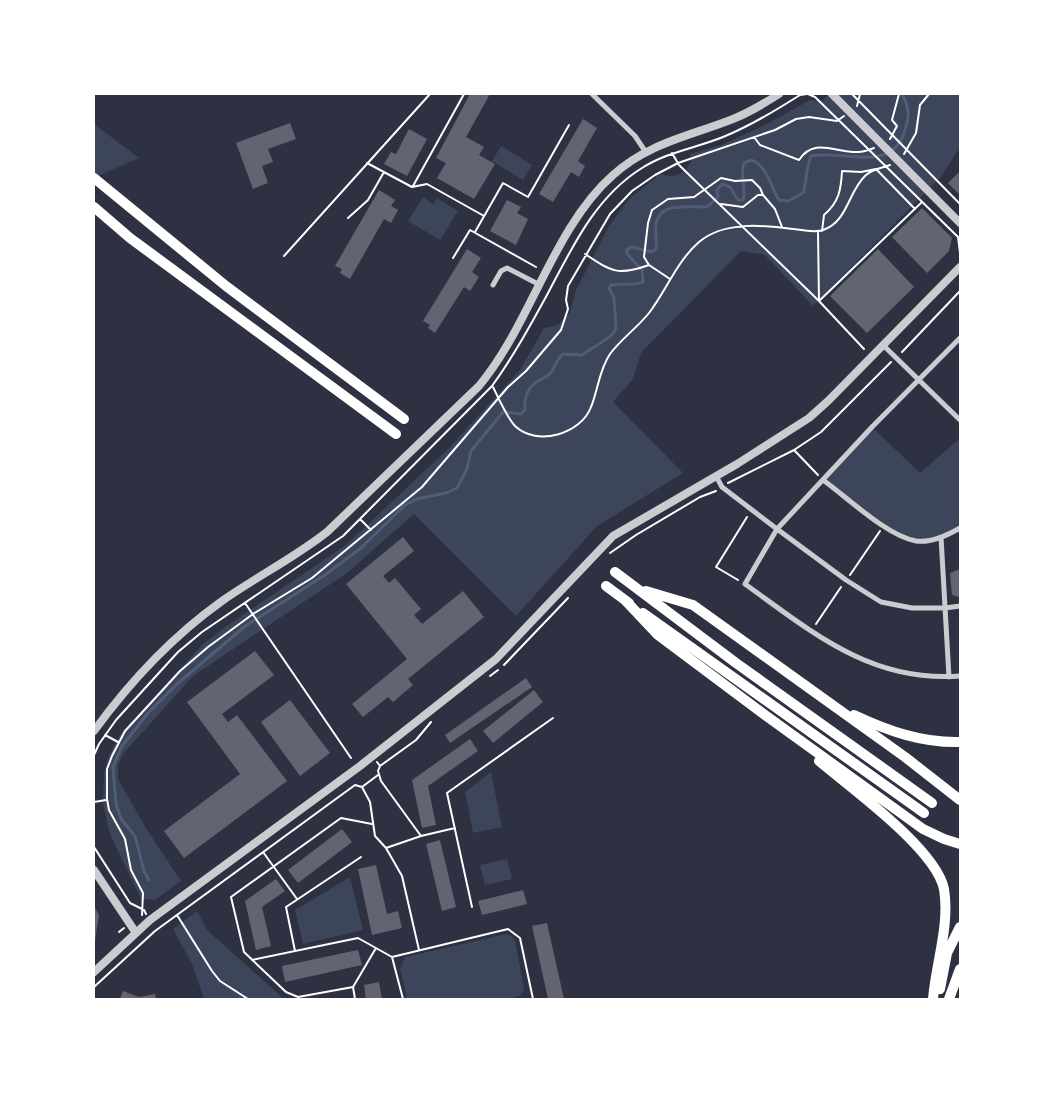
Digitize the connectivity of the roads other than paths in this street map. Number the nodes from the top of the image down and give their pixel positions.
1 (592, 94) edge
2 (779, 94) edge
3 (832, 94) edge
4 (646, 151) junction
5 (94, 178) edge
6 (94, 207) edge
7 (960, 223) edge
8 (960, 267) edge
9 (493, 285) dead end
10 (540, 285) junction
11 (960, 338) edge
12 (884, 346) junction
13 (919, 380) junction
14 (404, 419) dead end
15 (960, 420) edge
16 (396, 434) dead end
17 (716, 476) junction
18 (823, 480) junction
19 (960, 528) edge
20 (777, 530) junction
21 (941, 538) junction
22 (615, 572) dead end
23 (606, 586) dead end
24 (638, 588) junction
25 (626, 600) junction
26 (960, 606) edge
27 (945, 608) junction
28 (960, 676) edge
29 (949, 677) junction
30 (829, 703) junction
31 (765, 715) junction
32 (94, 731) edge
33 (960, 742) edge
34 (960, 800) edge
35 (932, 803) dead end
36 (924, 813) dead end
37 (960, 844) edge
38 (94, 870) edge
39 (960, 927) edge
40 (136, 933) junction
41 (960, 968) edge
42 (94, 972) edge
43 (933, 999) edge
44 (939, 999) edge
45 (949, 999) edge

1 - 4 street
2 - 4 street
3 - 7 street
4 - 10 street
5 - 14 highway
6 - 16 highway
8 - 12 street
9 - 10 street
10 - 32 street
11 - 13 street
12 - 13 street
12 - 17 street
13 - 15 street
13 - 18 street
17 - 20 street
17 - 40 street
18 - 20 street
18 - 21 street
19 - 21 street
20 - 27 street
20 - 29 street
21 - 27 street
22 - 24 highway
23 - 25 highway
24 - 30 highway
24 - 35 highway
25 - 31 highway
25 - 36 highway
26 - 27 street
27 - 29 street
28 - 29 street
30 - 33 highway
30 - 34 highway
31 - 37 highway
31 - 43 highway
38 - 40 street
39 - 44 highway
40 - 42 street
41 - 45 highway

